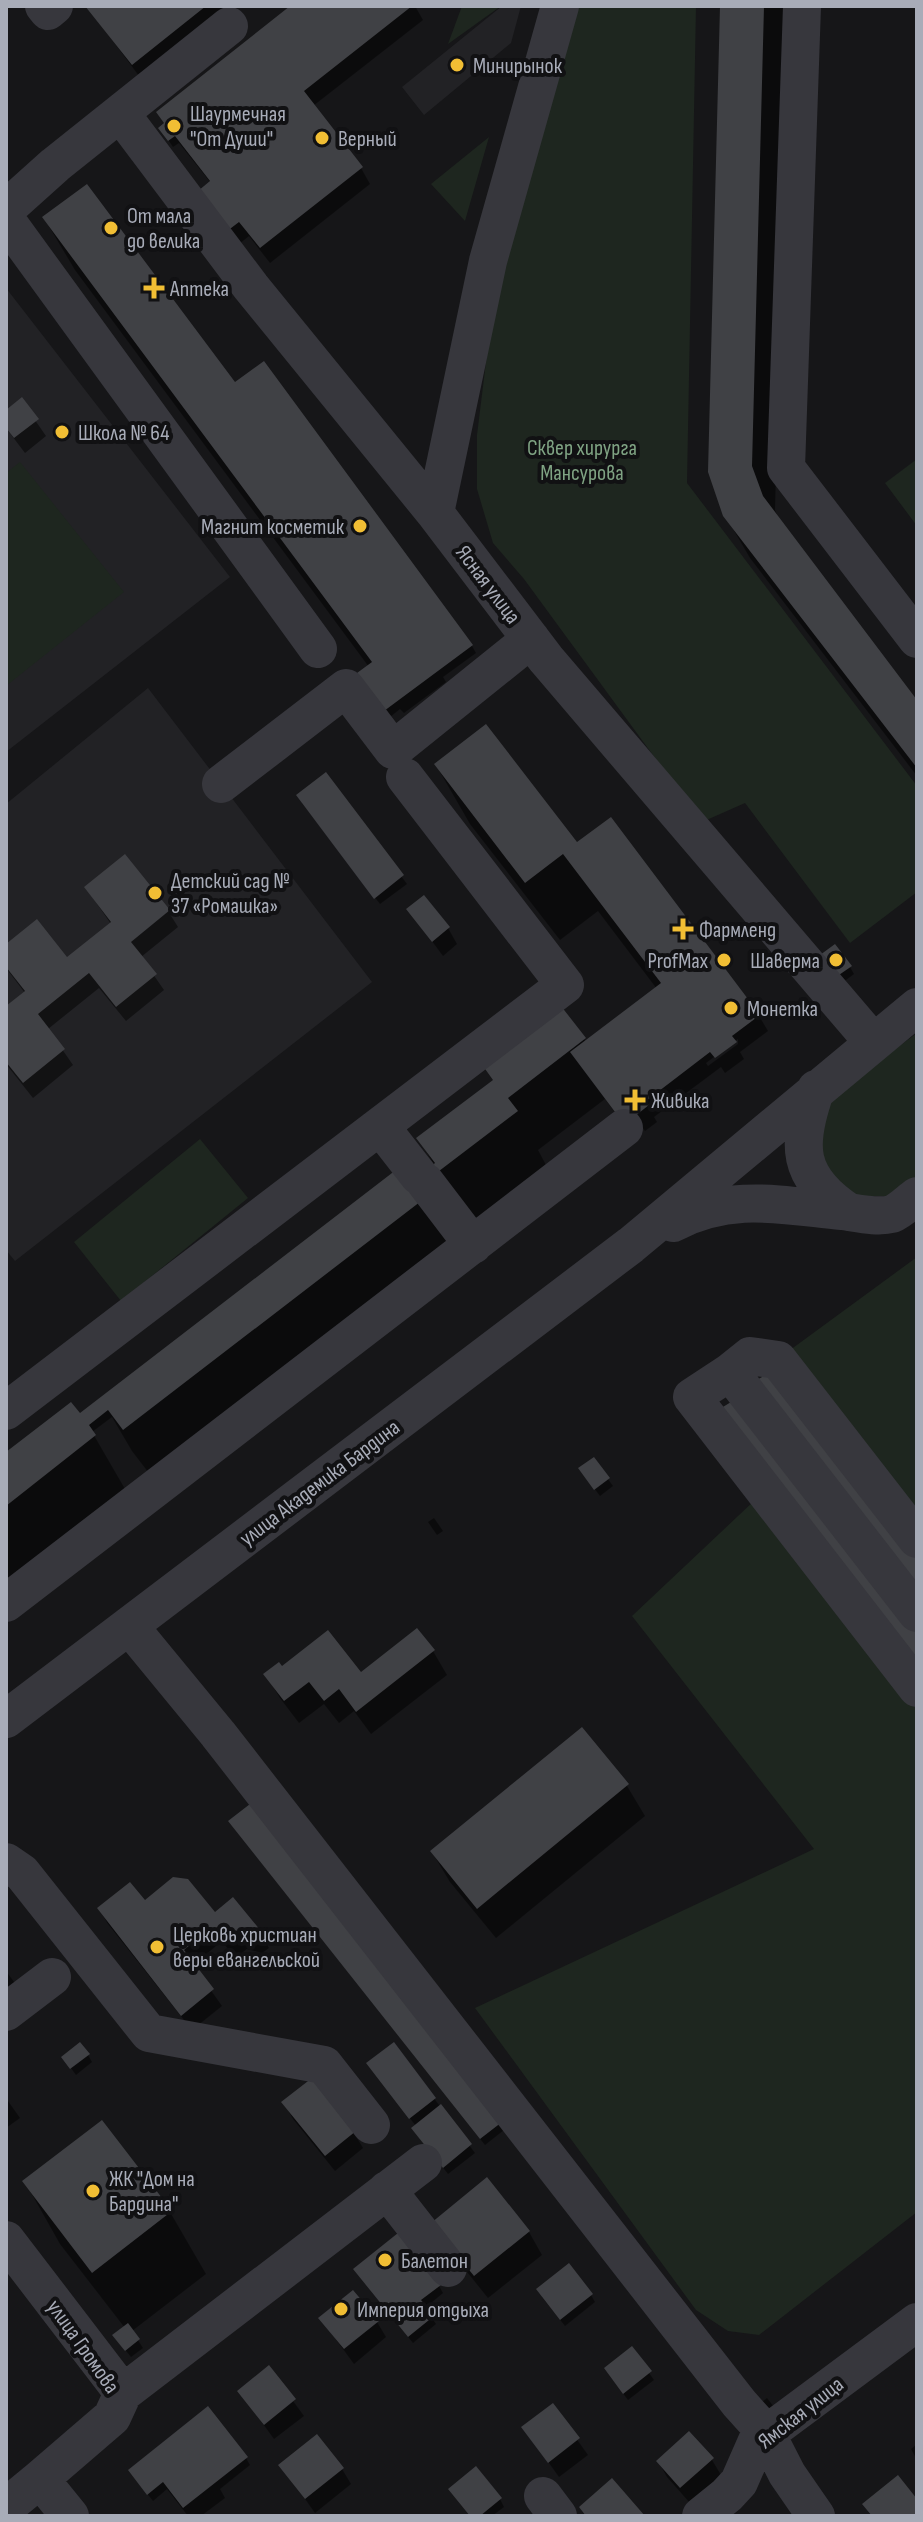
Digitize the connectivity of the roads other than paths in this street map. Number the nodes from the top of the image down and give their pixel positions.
1 (44, 6) edge
2 (54, 6) edge
3 (560, 6) edge
4 (802, 6) edge
5 (229, 26) dead end
6 (121, 114) junction
7 (6, 209) edge
8 (6, 220) edge
9 (435, 513) junction
10 (531, 639) junction
11 (917, 639) edge
12 (318, 649) dead end
13 (405, 777) dead end
14 (221, 784) dead end
15 (917, 1007) edge
16 (873, 1042) junction
17 (816, 1089) junction
18 (380, 1126) junction
19 (624, 1128) dead end
20 (917, 1196) edge
21 (849, 1212) junction
22 (473, 1245) junction
23 (631, 1245) junction
24 (730, 1372) junction
25 (6, 1411) edge
26 (917, 1539) edge
27 (6, 1603) edge
28 (917, 1613) edge
29 (130, 1627) junction
30 (917, 1688) edge
31 (6, 1719) edge
32 (6, 1862) edge
33 (52, 1977) dead end
34 (6, 2012) edge
35 (371, 2125) dead end
36 (423, 2163) dead end
37 (387, 2190) junction
38 (12, 2262) edge
39 (448, 2268) dead end
40 (917, 2322) edge
41 (123, 2393) junction
42 (766, 2433) junction
43 (40, 2479) junction
44 (6, 2507) edge
45 (70, 2516) edge
46 (701, 2516) edge
47 (816, 2516) edge

1 - 2 street
3 - 9 street
4 - 11 street
5 - 6 street
6 - 7 street
6 - 9 street, Ясная улица
8 - 12 street
9 - 10 street, Ясная улица
10 - 14 street
10 - 16 street, Ясная улица
13 - 18 street
15 - 16 street, улица Академика Бардина
16 - 17 street, улица Академика Бардина
17 - 21 street
17 - 23 street, улица Академика Бардина
18 - 22 street
18 - 25 street
19 - 22 street
20 - 21 street, улица Академика Бардина
21 - 23 street, улица Академика Бардина
22 - 27 street
23 - 29 street, улица Академика Бардина
24 - 26 street
24 - 28 street
24 - 30 street
29 - 31 street, улица Академика Бардина
29 - 42 street
32 - 35 street
33 - 34 street
36 - 37 street
37 - 39 street
37 - 41 street
38 - 41 street, улица Громова
40 - 42 street, Ямская улица
41 - 43 street, улица Громова
42 - 46 street, Ямская улица
42 - 47 street
43 - 44 street, улица Громова
43 - 45 street

